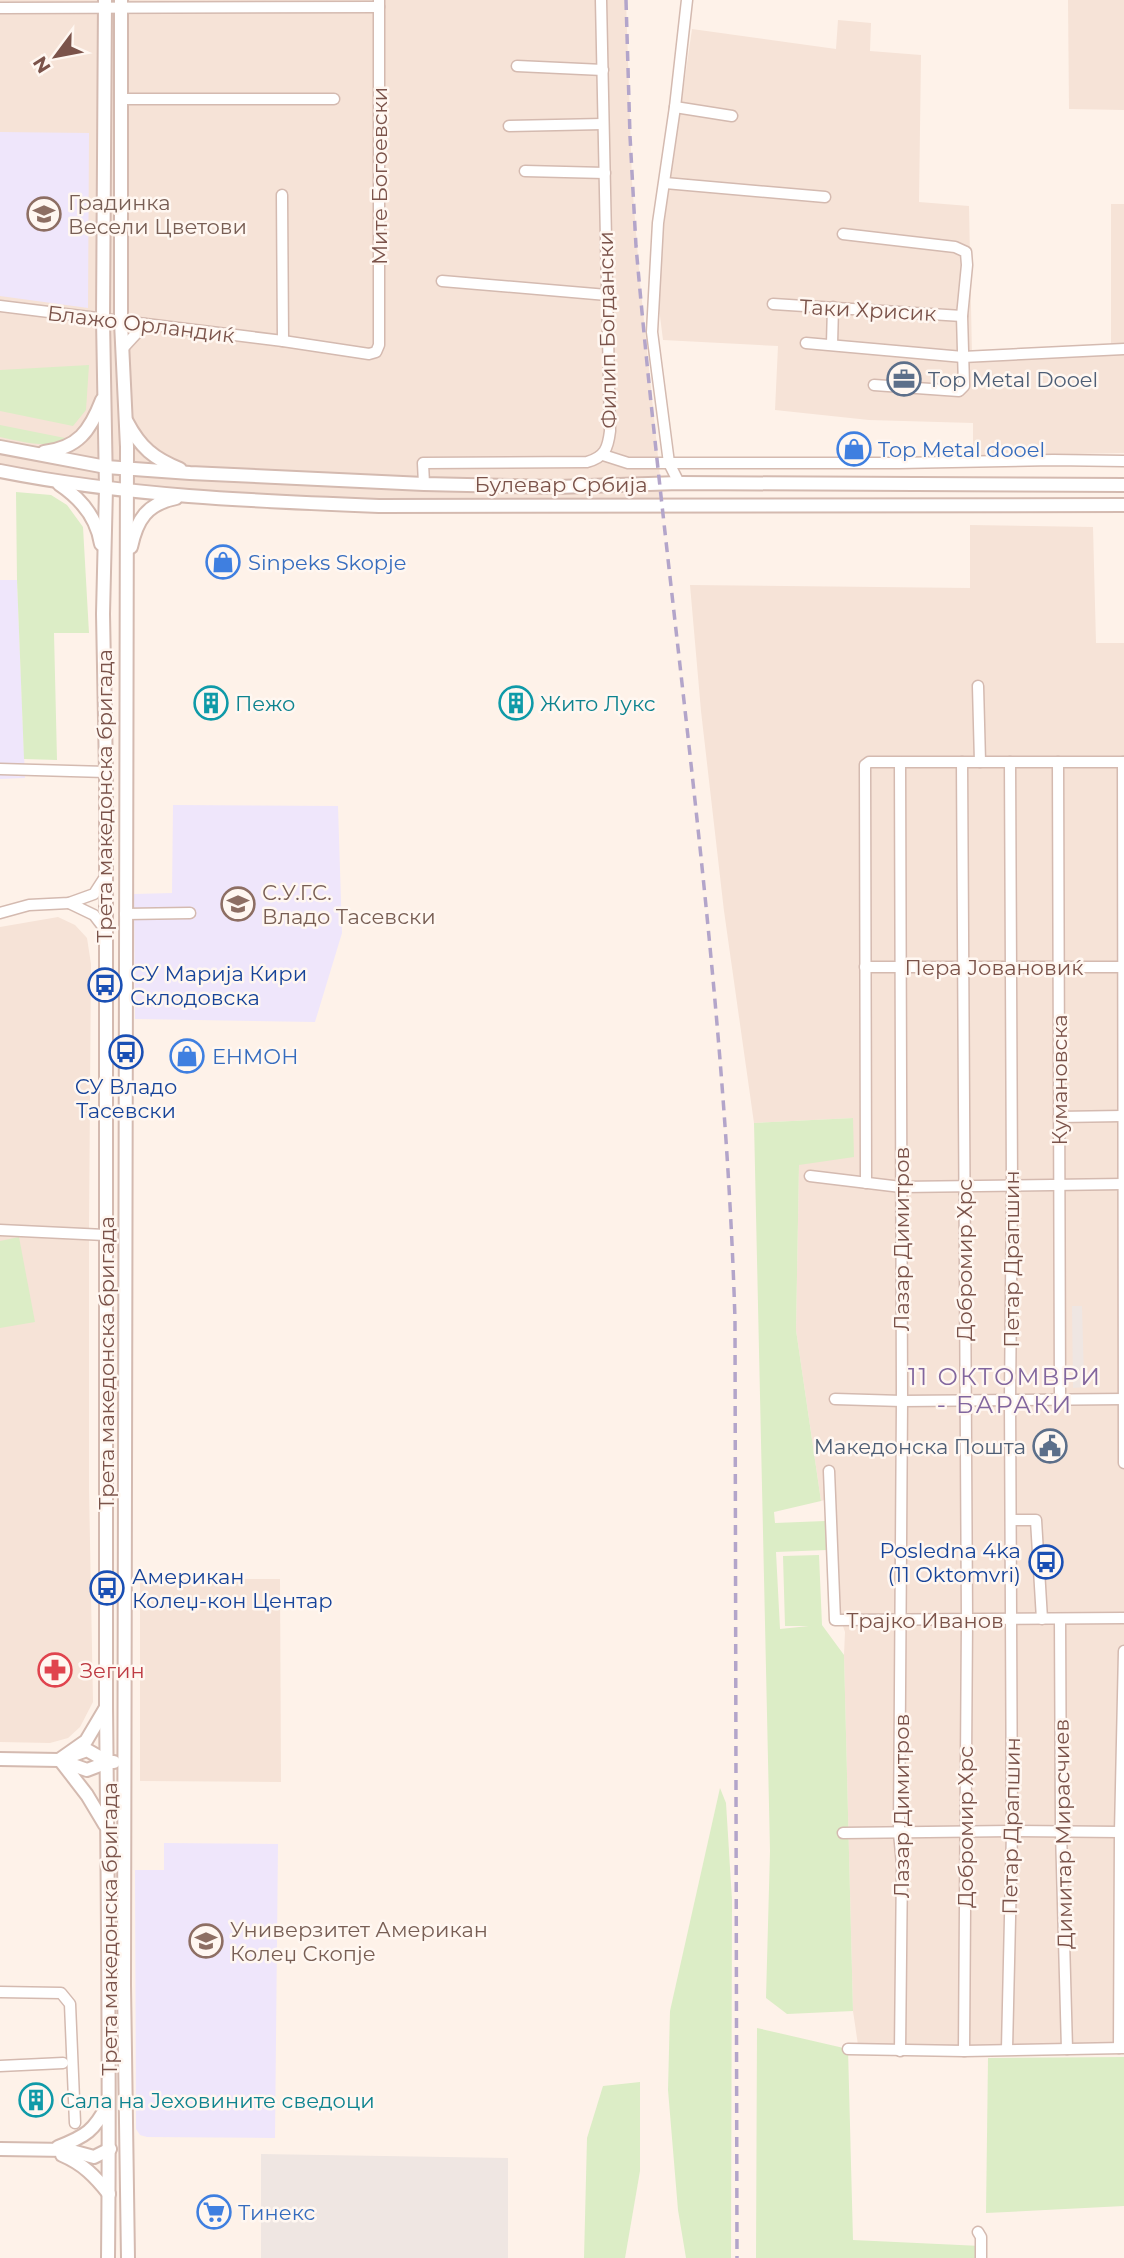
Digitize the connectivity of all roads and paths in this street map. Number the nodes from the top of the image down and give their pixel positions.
1 (601, 0) edge
2 (687, 0) edge
3 (105, 4) edge
4 (121, 4) edge
5 (379, 4) edge
6 (0, 8) edge
7 (517, 66) dead end
8 (603, 69) junction
9 (122, 99) junction
10 (334, 99) dead end
11 (675, 107) junction
12 (732, 116) dead end
13 (603, 124) junction
14 (509, 126) dead end
15 (524, 171) dead end
16 (605, 173) junction
17 (664, 183) junction
18 (282, 195) dead end
19 (825, 197) dead end
20 (843, 234) dead end
21 (442, 281) dead end
22 (607, 295) junction
23 (773, 304) dead end
24 (0, 306) edge
25 (833, 307) junction
26 (962, 316) junction
27 (103, 320) junction
28 (121, 322) junction
29 (145, 324) junction
30 (283, 341) junction
31 (806, 343) dead end
32 (832, 344) junction
33 (122, 349) junction
34 (1124, 349) edge
35 (376, 352) joint
36 (963, 357) junction
37 (874, 385) dead end
38 (104, 393) junction
39 (126, 420) junction
40 (0, 447) edge
41 (29, 453) junction
42 (603, 455) junction
43 (1124, 461) edge
44 (669, 463) junction
45 (107, 467) junction
46 (127, 469) junction
47 (0, 471) edge
48 (190, 474) junction
49 (56, 482) junction
50 (424, 484) junction
51 (679, 484) junction
52 (1124, 485) edge
53 (107, 488) junction
54 (126, 491) junction
55 (188, 496) junction
56 (1124, 505) edge
57 (105, 565) junction
58 (126, 568) junction
59 (978, 686) dead end
60 (962, 762) junction
61 (980, 762) junction
62 (1010, 762) junction
63 (1058, 762) junction
64 (1124, 762) edge
65 (900, 763) junction
66 (0, 769) edge
67 (106, 772) junction
68 (105, 877) junction
69 (69, 903) junction
70 (0, 913) edge
71 (125, 914) junction
72 (190, 914) dead end
73 (104, 928) junction
74 (865, 967) junction
75 (900, 967) junction
76 (963, 967) junction
77 (1011, 967) junction
78 (1059, 967) junction
79 (1123, 967) edge
80 (1059, 1116) junction
81 (1122, 1116) edge
82 (810, 1176) dead end
83 (866, 1183) junction
84 (1123, 1184) edge
85 (1060, 1185) junction
86 (1012, 1186) junction
87 (901, 1187) junction
88 (964, 1187) junction
89 (0, 1230) edge
90 (105, 1235) junction
91 (1060, 1398) junction
92 (835, 1399) dead end
93 (964, 1399) junction
94 (1010, 1399) junction
95 (1124, 1399) edge
96 (901, 1401) junction
97 (1124, 1463) edge
98 (829, 1471) dead end
99 (1011, 1520) junction
100 (1124, 1618) edge
101 (967, 1619) junction
102 (1012, 1619) junction
103 (1042, 1619) junction
104 (1060, 1619) junction
105 (901, 1620) junction
106 (1124, 1651) edge
107 (106, 1707) junction
108 (0, 1759) edge
109 (59, 1760) junction
110 (108, 1762) junction
111 (126, 1762) junction
112 (106, 1827) junction
113 (1013, 1830) junction
114 (1061, 1831) junction
115 (965, 1832) junction
116 (1120, 1832) junction
117 (844, 1833) dead end
118 (899, 1833) junction
119 (0, 1992) edge
120 (1122, 2048) edge
121 (848, 2049) dead end
122 (1007, 2049) junction
123 (1067, 2049) junction
124 (900, 2051) junction
125 (964, 2051) junction
126 (63, 2063) dead end
127 (0, 2066) edge
128 (110, 2099) junction
129 (75, 2123) dead end
130 (0, 2148) edge
131 (127, 2148) junction
132 (51, 2149) junction
133 (110, 2149) junction
134 (109, 2194) junction
135 (978, 2232) dead end
136 (108, 2258) edge
137 (128, 2258) edge
138 (981, 2258) edge

1 - 8 street, Филип Богдански
2 - 11 street
3 - 4 street
3 - 6 street
3 - 27 street, Трета македонска бригада
4 - 5 street
4 - 9 street, Трета македонска бригада
5 - 35 street, Мите Богоевски
7 - 8 street
8 - 13 street, Филип Богдански
9 - 10 street
9 - 28 street, Трета македонска бригада
11 - 12 street
11 - 17 street
13 - 14 street
13 - 16 street, Филип Богдански
15 - 16 street
16 - 22 street, Филип Богдански
17 - 19 street
17 - 44 street
18 - 30 street
20 - 26 street, Таки Хрисик
21 - 22 street
22 - 42 street, Филип Богдански
23 - 25 street, Таки Хрисик
24 - 27 street, Блажо Орландиќ
25 - 26 street, Таки Хрисик
25 - 32 street
26 - 36 street, Таки Хрисик
27 - 28 street, Блажо Орландиќ
27 - 38 street, Трета македонска бригада
28 - 29 street, Блажо Орландиќ
28 - 33 street, Трета македонска бригада
29 - 30 street, Блажо Орландиќ
29 - 33 street
30 - 35 street, Блажо Орландиќ
31 - 32 street, Таки Хрисик
32 - 36 street, Таки Хрисик
33 - 39 street, Трета македонска бригада
34 - 36 street, Таки Хрисик
36 - 37 street, Таки Хрисик
38 - 41 street
38 - 45 street, Трета македонска бригада
39 - 46 street, Трета македонска бригада
39 - 48 street
40 - 41 street, Булевар Србија
41 - 45 street, Булевар Србија
42 - 44 street
42 - 50 street, Филип Богдански
43 - 44 street
44 - 51 street
45 - 46 street, Булевар Србија
45 - 53 street, Трета македонска бригада
46 - 48 street, Булевар Србија
46 - 54 street, Трета македонска бригада
47 - 49 street, Булевар Србија
48 - 50 street, Булевар Србија
49 - 53 street, Булевар Србија
49 - 57 street
50 - 51 street, Булевар Србија
51 - 52 street, Булевар Србија
53 - 54 street, Булевар Србија
53 - 57 street, Трета македонска бригада
54 - 55 street, Булевар Србија
54 - 58 street, Трета македонска бригада
55 - 56 street, Булевар Србија
55 - 58 street
57 - 67 street, Трета македонска бригада
58 - 71 street, Трета македонска бригада
59 - 61 street
60 - 61 street
60 - 65 street
60 - 76 street, Добромир Хрс
61 - 62 street
62 - 63 street
62 - 77 street, Петар Драпшин
63 - 64 street
63 - 78 street, Кумановска
64 - 79 street
65 - 74 street
65 - 75 street, Лазар Димитров
66 - 67 street
67 - 68 street, Трета македонска бригада
68 - 69 street
68 - 73 street, Трета македонска бригада
69 - 70 street
69 - 73 street
71 - 72 street
71 - 111 street, Трета македонска бригада
73 - 90 street, Трета македонска бригада
74 - 75 street, Пера Јовановиќ
74 - 83 street
75 - 76 street, Пера Јовановиќ
75 - 87 street, Лазар Димитров
76 - 77 street, Пера Јовановиќ
76 - 88 street, Добромир Хрс
77 - 78 street, Пера Јовановиќ
77 - 86 street, Петар Драпшин
78 - 79 street, Пера Јовановиќ
78 - 80 street, Кумановска
79 - 81 street
80 - 81 street
80 - 85 street, Кумановска
81 - 84 street
82 - 83 street
83 - 87 street
84 - 85 street
84 - 95 street
85 - 86 street
85 - 91 street, Кумановска
86 - 88 street
86 - 94 street, Петар Драпшин
87 - 88 street
87 - 96 street, Лазар Димитров
88 - 93 street, Добромир Хрс
89 - 90 street
90 - 107 street, Трета македонска бригада
91 - 94 street
91 - 95 street
92 - 96 street
93 - 94 street
93 - 96 street
93 - 101 street, Добромир Хрс
94 - 99 street, Петар Драпшин
95 - 97 street
96 - 105 street, Лазар Димитров
98 - 105 street, Трајко Иванов
99 - 102 street, Петар Драпшин
99 - 103 street
100 - 104 street, Трајко Иванов
101 - 102 street, Трајко Иванов
101 - 105 street, Трајко Иванов
101 - 115 street, Добромир Хрс
102 - 103 street, Трајко Иванов
102 - 113 street, Петар Драпшин
103 - 104 street, Трајко Иванов
104 - 114 street, Димитар Мирасчиев
105 - 118 street, Лазар Димитров
106 - 116 street
107 - 109 street
107 - 110 street, Трета македонска бригада
108 - 109 street
109 - 110 street
109 - 110 street
109 - 112 street
110 - 111 street
110 - 112 street, Трета македонска бригада
111 - 131 street, Трета македонска бригада
112 - 128 street, Трета македонска бригада
113 - 114 street
113 - 115 street
113 - 122 street, Петар Драпшин
114 - 116 street
114 - 123 street, Димитар Мирасчиев
115 - 118 street
115 - 125 street, Добромир Хрс
116 - 120 street
117 - 118 street
118 - 124 street, Лазар Димитров
119 - 129 street
120 - 123 street
121 - 124 street
122 - 123 street
122 - 125 street
124 - 125 street
126 - 127 street
128 - 132 street
128 - 133 street, Трета македонска бригада
130 - 132 street
131 - 133 street
131 - 137 street, Трета македонска бригада
132 - 133 street
132 - 134 street
133 - 134 street, Трета македонска бригада
134 - 136 street, Трета македонска бригада
135 - 138 street

